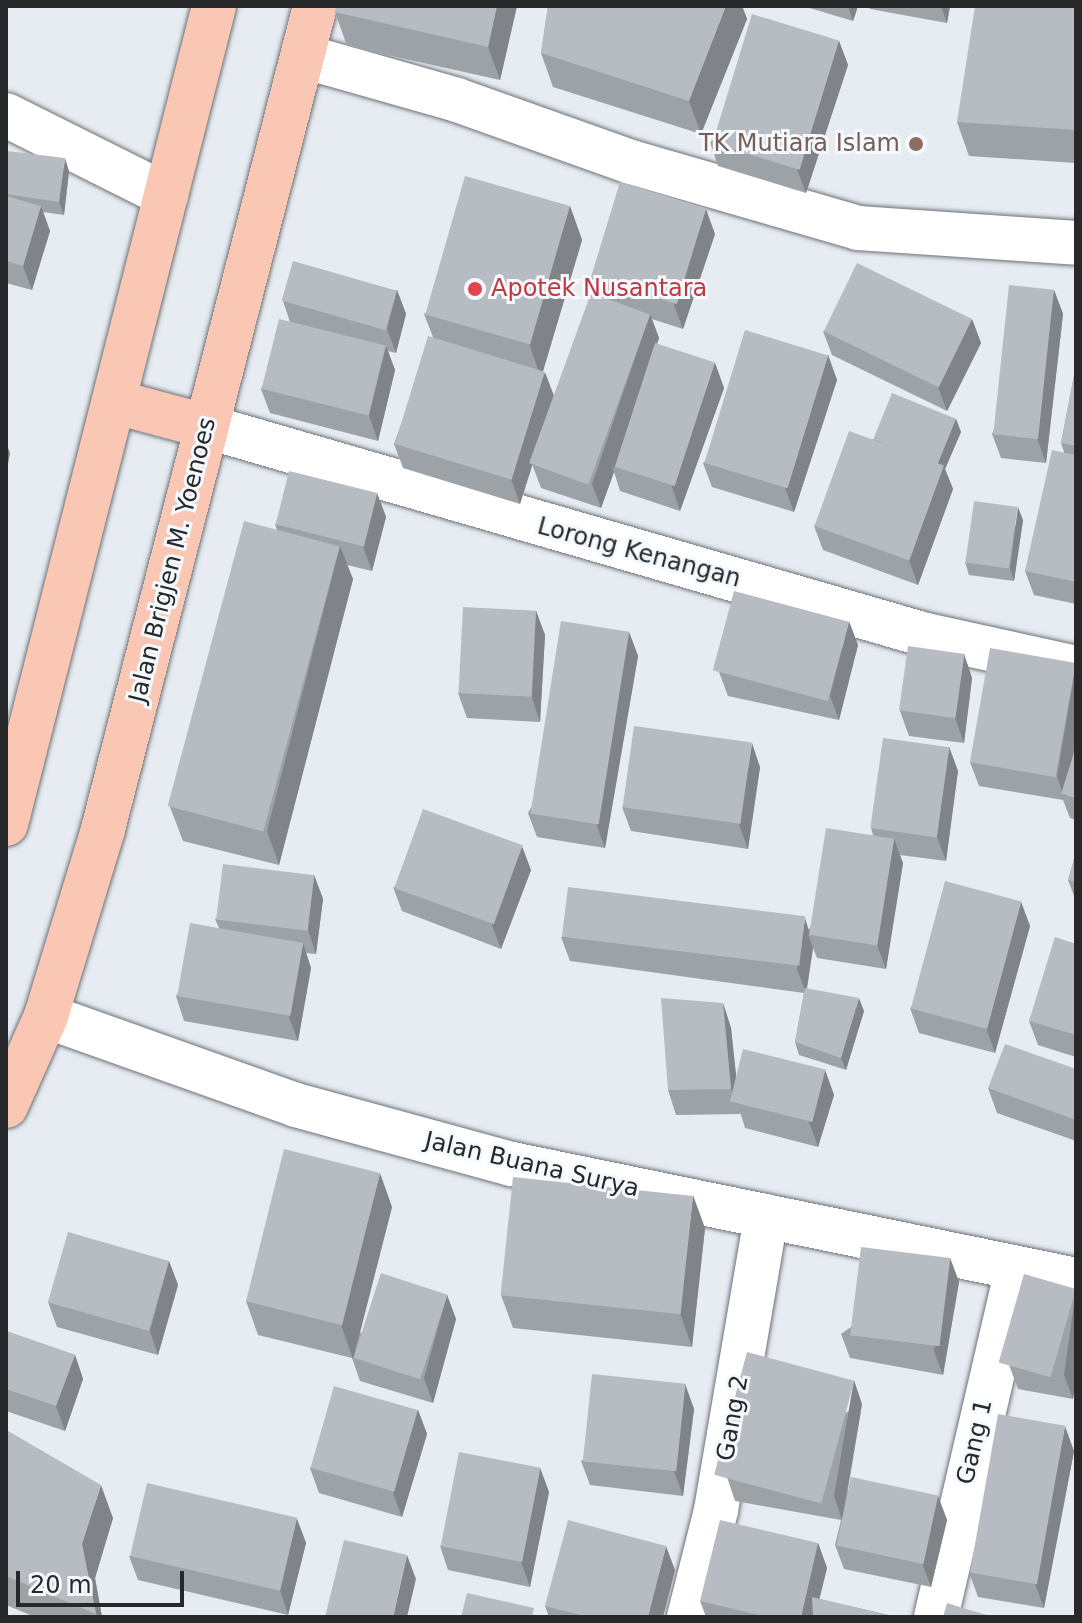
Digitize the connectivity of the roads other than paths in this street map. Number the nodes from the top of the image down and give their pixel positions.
1 (214, 6) edge
2 (315, 6) edge
3 (303, 56) junction
4 (6, 115) edge
5 (166, 195) junction
6 (1076, 243) edge
7 (116, 402) junction
8 (205, 426) junction
9 (1076, 668) edge
10 (6, 824) edge
11 (46, 1016) junction
12 (6, 1106) edge
13 (766, 1216) junction
14 (1017, 1268) junction
15 (1076, 1280) edge
16 (689, 1617) edge
17 (936, 1617) edge

1 - 5 main road
2 - 3 main road, Jalan Brigjen M. Yoenoes
3 - 6 street
3 - 8 main road, Jalan Brigjen M. Yoenoes
4 - 5 street
5 - 7 main road
7 - 8 main road
7 - 10 main road
8 - 9 street, Lorong Kenangan
8 - 11 main road, Jalan Brigjen M. Yoenoes
11 - 12 main road, Jalan Brigjen M. Yoenoes
11 - 13 street, Jalan Buana Surya
13 - 14 street, Jalan Buana Surya
13 - 16 street, Gang 2
14 - 15 street, Jalan Buana Surya
14 - 17 street, Gang 1

